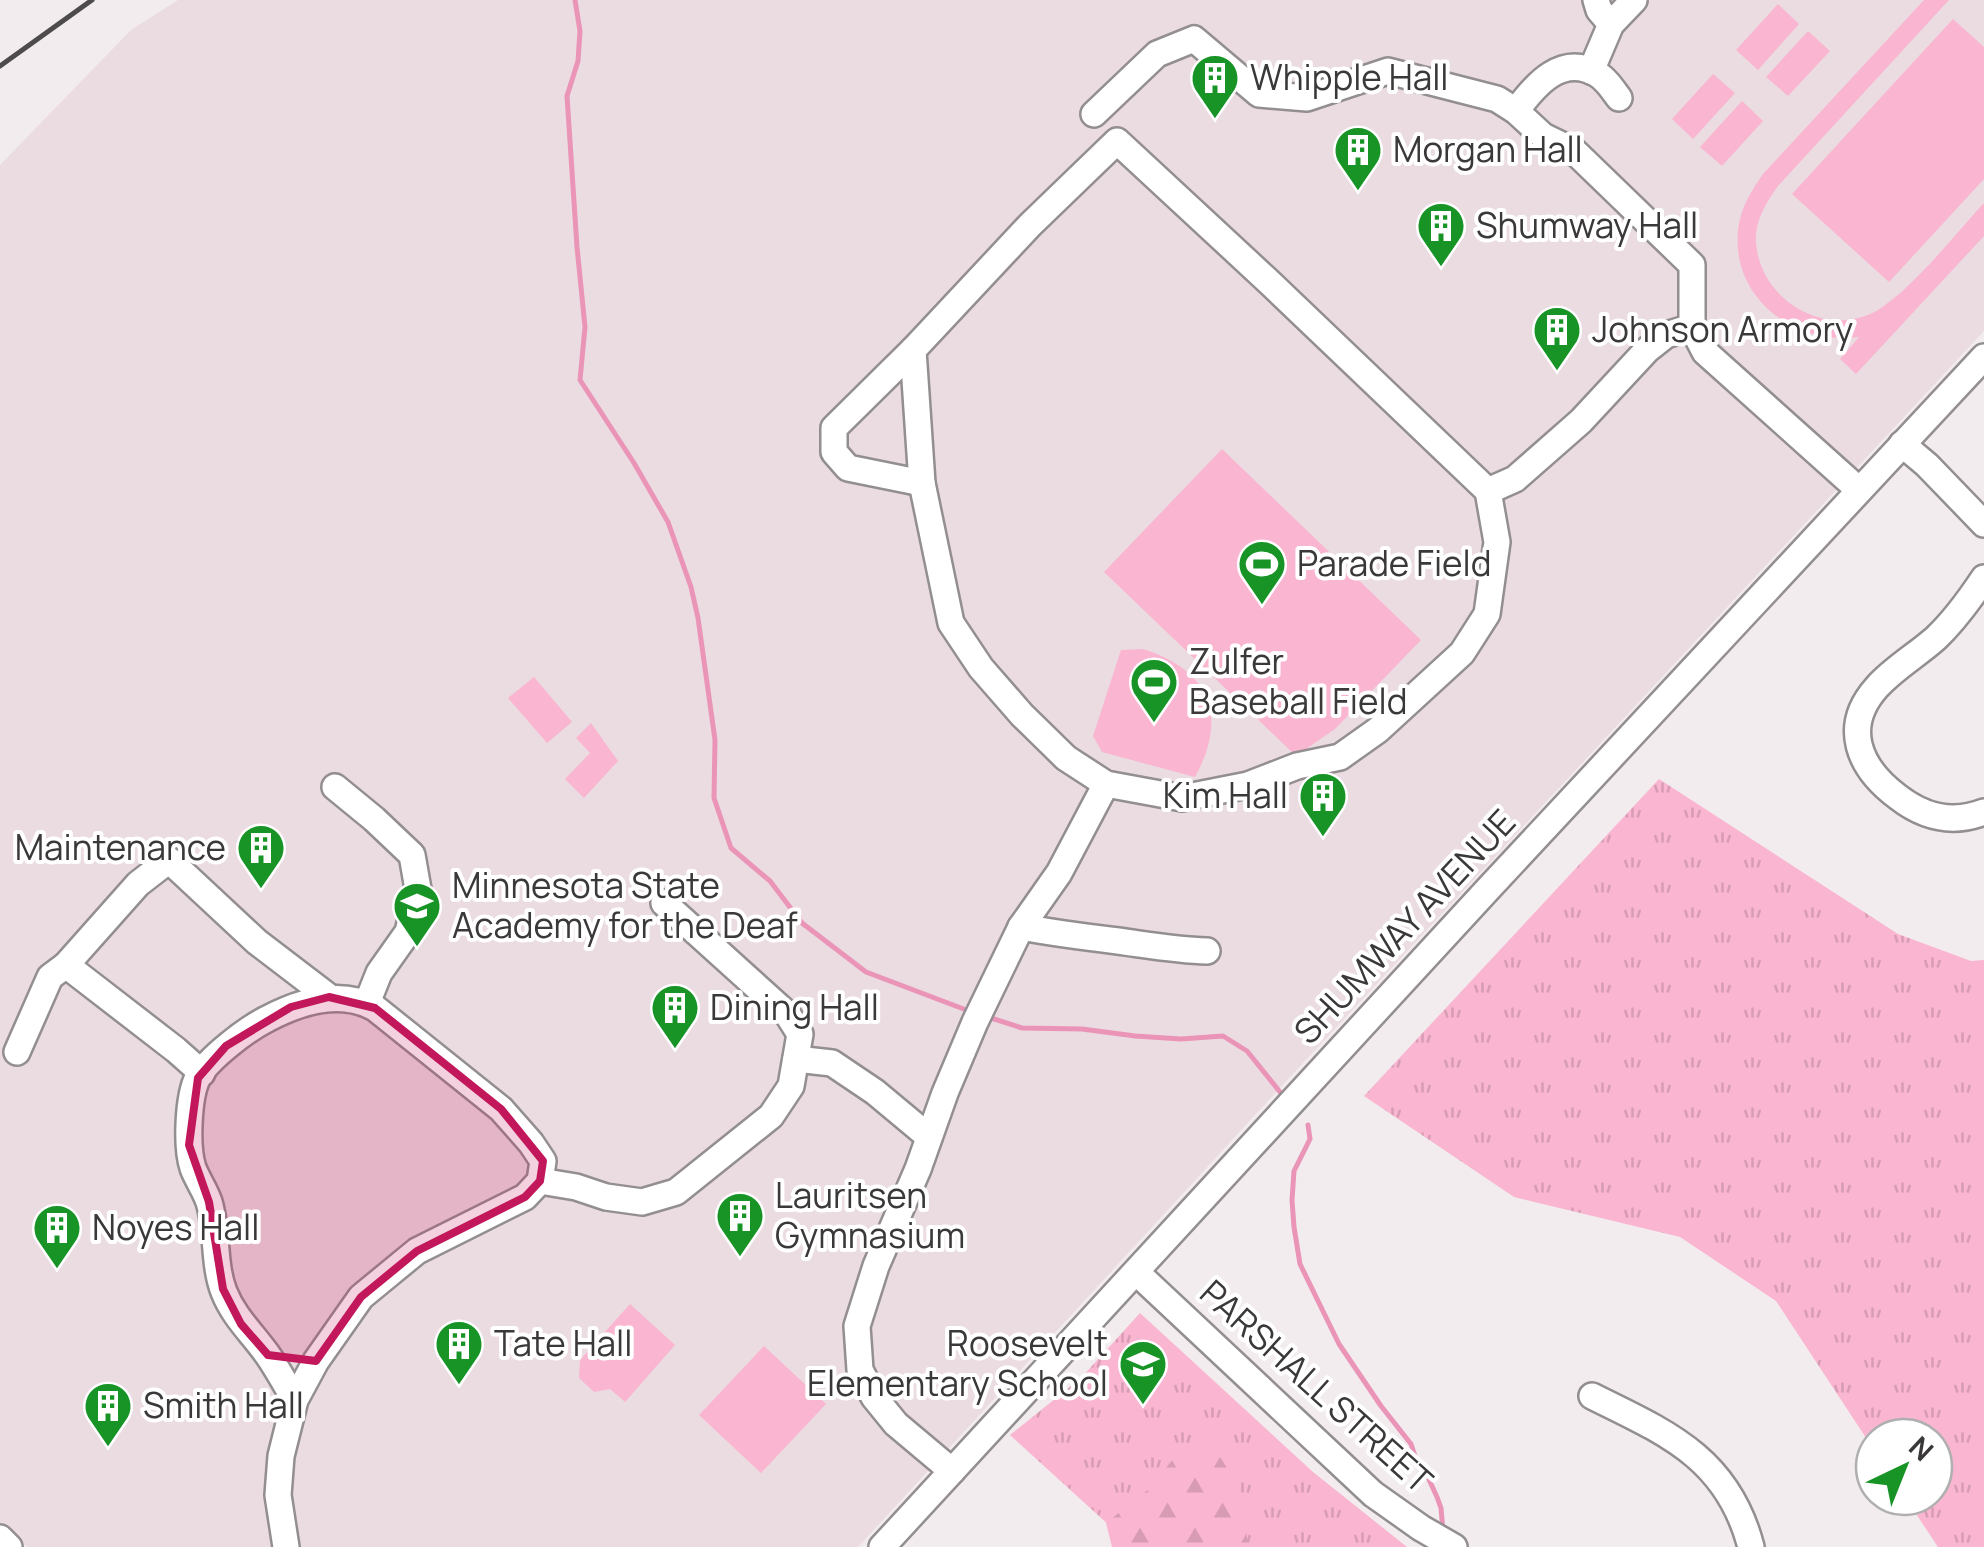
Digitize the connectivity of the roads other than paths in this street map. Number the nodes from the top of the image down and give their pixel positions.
1 (1596, 0) edge
2 (1634, 0) edge
3 (1612, 24) junction
4 (1591, 71) junction
5 (1619, 98) dead end
6 (1516, 111) junction
7 (1094, 114) dead end
8 (1692, 327) junction
9 (914, 350) junction
10 (1984, 357) edge
11 (1902, 444) junction
12 (922, 483) junction
13 (1859, 490) junction
14 (1488, 491) junction
15 (1984, 524) edge
16 (1984, 578) edge
17 (1106, 784) junction
18 (335, 787) dead end
19 (1984, 812) edge
20 (664, 903) dead end
21 (1022, 927) junction
22 (1206, 951) dead end
23 (66, 965) junction
24 (329, 998) junction
25 (366, 1003) junction
26 (18, 1052) dead end
27 (796, 1058) junction
28 (202, 1073) junction
29 (930, 1137) junction
30 (540, 1181) junction
31 (1136, 1272) junction
32 (268, 1355) junction
33 (316, 1361) junction
34 (1592, 1396) dead end
35 (295, 1400) junction
36 (952, 1471) junction
37 (0, 1538) edge
38 (10, 1547) edge
39 (286, 1547) edge
40 (882, 1547) edge
41 (1454, 1547) edge
42 (1752, 1547) edge

1 - 3 street
2 - 3 street
3 - 4 street
4 - 5 street
4 - 6 street
6 - 7 street
6 - 8 street
8 - 13 street
8 - 14 street
9 - 12 street
9 - 12 street
9 - 14 street
10 - 11 street, SHUMWAY AVENUE
11 - 13 street, SHUMWAY AVENUE
11 - 15 street
12 - 17 street
13 - 31 street, SHUMWAY AVENUE
14 - 17 street
16 - 19 street
17 - 21 street
18 - 25 street
20 - 27 street
21 - 22 street
21 - 29 street
23 - 24 street
23 - 26 street
23 - 28 street
24 - 25 street
24 - 28 street
25 - 30 street
27 - 29 street
27 - 30 street
28 - 32 street
29 - 36 street
30 - 33 street
31 - 36 street, SHUMWAY AVENUE
31 - 41 street, PARSHALL STREET
32 - 33 street
32 - 35 street
33 - 35 street
34 - 42 street
35 - 39 street
36 - 40 street, SHUMWAY AVENUE
37 - 38 street

